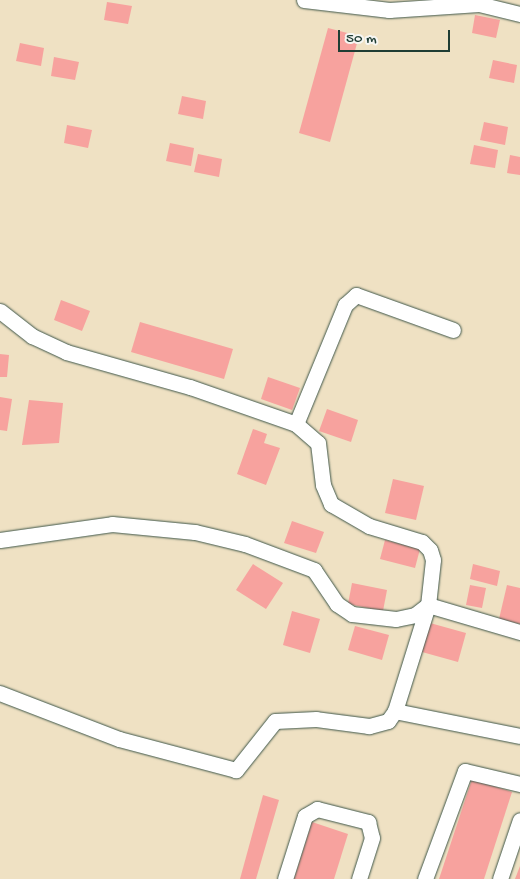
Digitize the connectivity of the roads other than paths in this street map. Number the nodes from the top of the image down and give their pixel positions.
1 (304, 0) edge
2 (518, 9) edge
3 (0, 311) edge
4 (452, 330) dead end
5 (296, 424) junction
6 (0, 540) edge
7 (428, 605) junction
8 (520, 632) edge
9 (0, 693) edge
10 (395, 712) junction
11 (520, 736) edge
12 (520, 784) edge
13 (520, 820) edge
14 (285, 879) edge
15 (359, 879) edge
16 (424, 879) edge
17 (500, 879) edge

1 - 2 street
3 - 5 street
4 - 5 street
5 - 7 street
6 - 7 street
7 - 8 street
7 - 10 street
9 - 10 street
10 - 11 street
12 - 16 street
13 - 17 street
14 - 15 street

